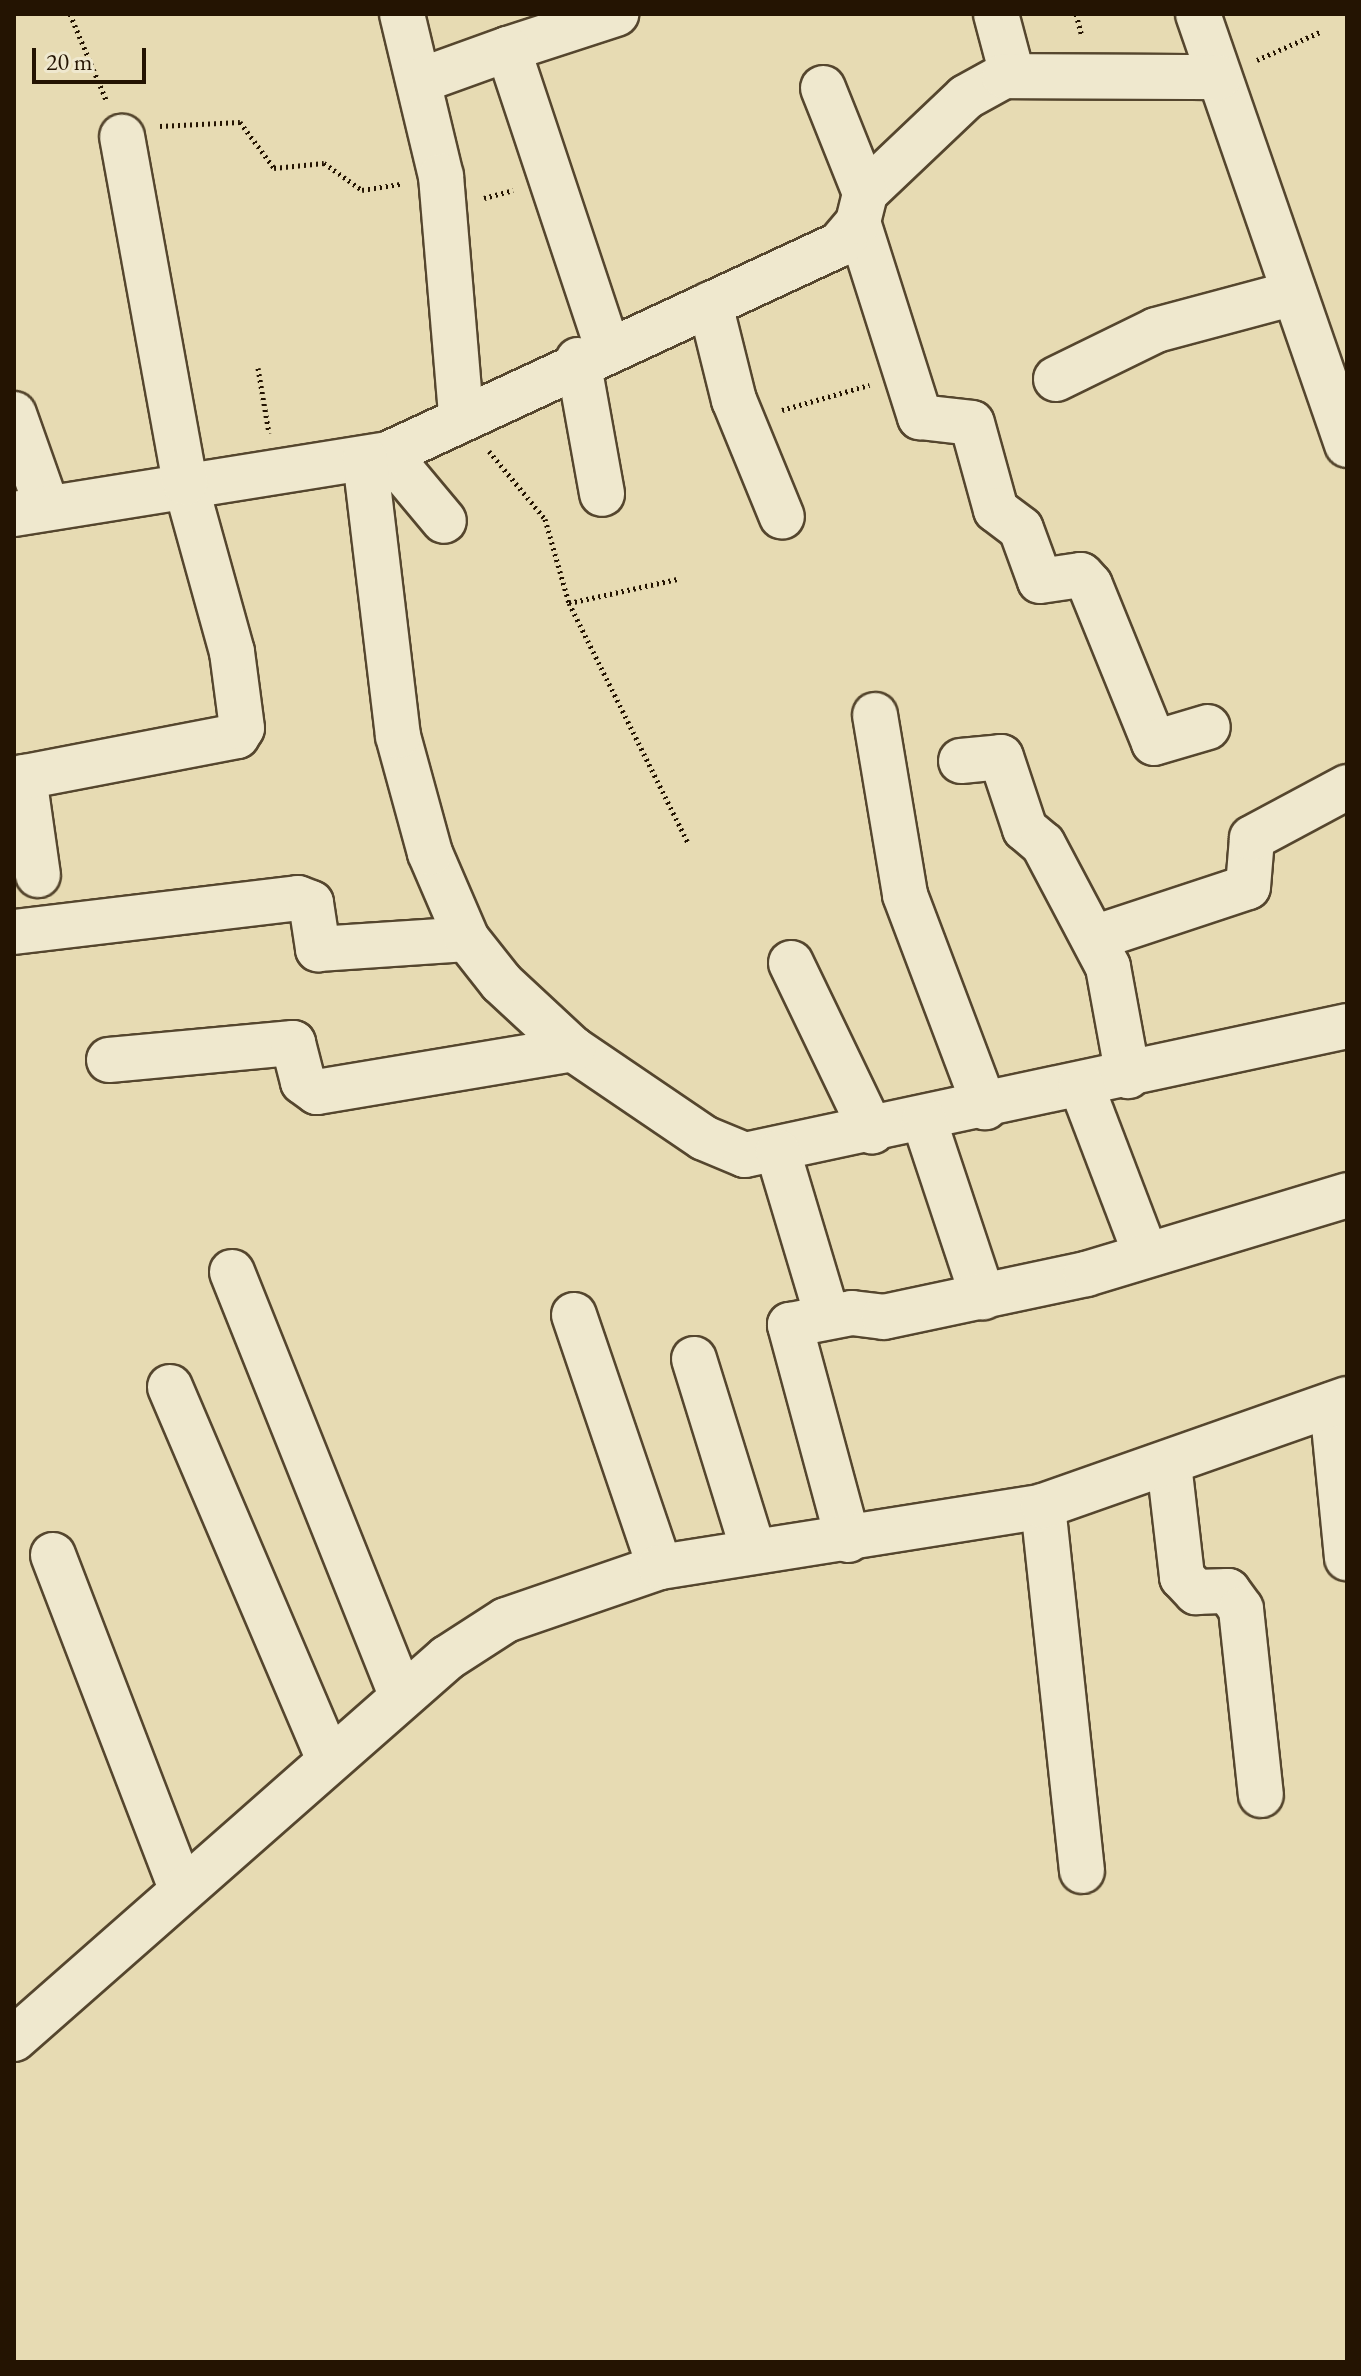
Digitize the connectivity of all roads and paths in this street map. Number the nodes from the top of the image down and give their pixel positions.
1 (70, 14) edge
2 (402, 14) edge
3 (616, 14) edge
4 (996, 14) edge
5 (1198, 14) edge
6 (1322, 31) dead end
7 (508, 49) junction
8 (1012, 74) junction
9 (1219, 77) junction
10 (419, 81) junction
11 (823, 88) dead end
12 (122, 137) junction
13 (551, 179) junction
14 (443, 193) junction
15 (861, 208) junction
16 (1294, 293) junction
17 (710, 304) junction
18 (592, 354) junction
19 (258, 368) dead end
20 (909, 377) junction
21 (1056, 379) dead end
22 (14, 414) edge
23 (461, 416) junction
24 (741, 421) junction
25 (1347, 445) edge
26 (376, 457) junction
27 (276, 470) junction
28 (185, 483) junction
29 (602, 494) dead end
30 (31, 511) edge
31 (782, 517) dead end
32 (444, 521) dead end
33 (677, 579) dead end
34 (569, 603) junction
35 (875, 715) dead end
36 (1208, 727) dead end
37 (961, 761) dead end
38 (19, 778) edge
39 (1347, 787) edge
40 (688, 843) dead end
41 (38, 875) dead end
42 (14, 932) edge
43 (1094, 938) junction
44 (467, 939) junction
45 (791, 963) dead end
46 (1347, 1026) edge
47 (573, 1049) junction
48 (109, 1060) dead end
49 (1128, 1076) junction
50 (1081, 1085) junction
51 (985, 1107) junction
52 (924, 1120) junction
53 (872, 1131) junction
54 (778, 1152) junction
55 (1347, 1195) edge
56 (1145, 1253) junction
57 (232, 1272) dead end
58 (983, 1297) junction
59 (574, 1315) dead end
60 (827, 1315) junction
61 (694, 1359) dead end
62 (170, 1387) dead end
63 (1339, 1402) edge
64 (1169, 1464) junction
65 (1043, 1506) junction
66 (848, 1540) junction
67 (753, 1550) junction
68 (53, 1555) dead end
69 (1347, 1558) edge
70 (660, 1567) junction
71 (402, 1696) junction
72 (329, 1760) junction
73 (1261, 1795) dead end
74 (1082, 1871) dead end
75 (181, 1889) junction
76 (14, 2039) edge

1 - 12 path
2 - 10 street
3 - 7 street
4 - 8 street
5 - 9 street
6 - 9 path
7 - 10 street
7 - 13 street
8 - 9 street
8 - 15 street
9 - 16 street
10 - 14 street
11 - 15 street
12 - 14 path
12 - 28 street
13 - 14 path
13 - 18 street
14 - 23 street
15 - 17 street
15 - 20 street
16 - 21 street
16 - 25 street
17 - 18 street
17 - 24 street
18 - 23 street
18 - 29 street
19 - 27 path
20 - 24 path
20 - 36 street
22 - 30 street
23 - 26 street
23 - 34 path
24 - 31 street
26 - 27 street
26 - 32 street
26 - 44 street
27 - 28 street
28 - 30 street
28 - 38 street
33 - 34 path
34 - 40 path
35 - 51 street
37 - 43 street
38 - 41 street
39 - 43 street
42 - 44 street
43 - 49 street
44 - 47 street
45 - 53 street
46 - 49 street
47 - 48 street
47 - 54 street
49 - 50 street
50 - 51 street
50 - 56 street
51 - 52 street
52 - 53 street
52 - 58 street
53 - 54 street
54 - 60 street
55 - 56 street
56 - 58 street
57 - 71 street
58 - 60 street
59 - 70 street
60 - 66 street
61 - 67 street
62 - 72 street
63 - 64 street
63 - 69 street
64 - 65 street
64 - 73 street
65 - 66 street
65 - 74 street
66 - 67 street
67 - 70 street
68 - 75 street
70 - 71 street
71 - 72 street
72 - 75 street
75 - 76 street

